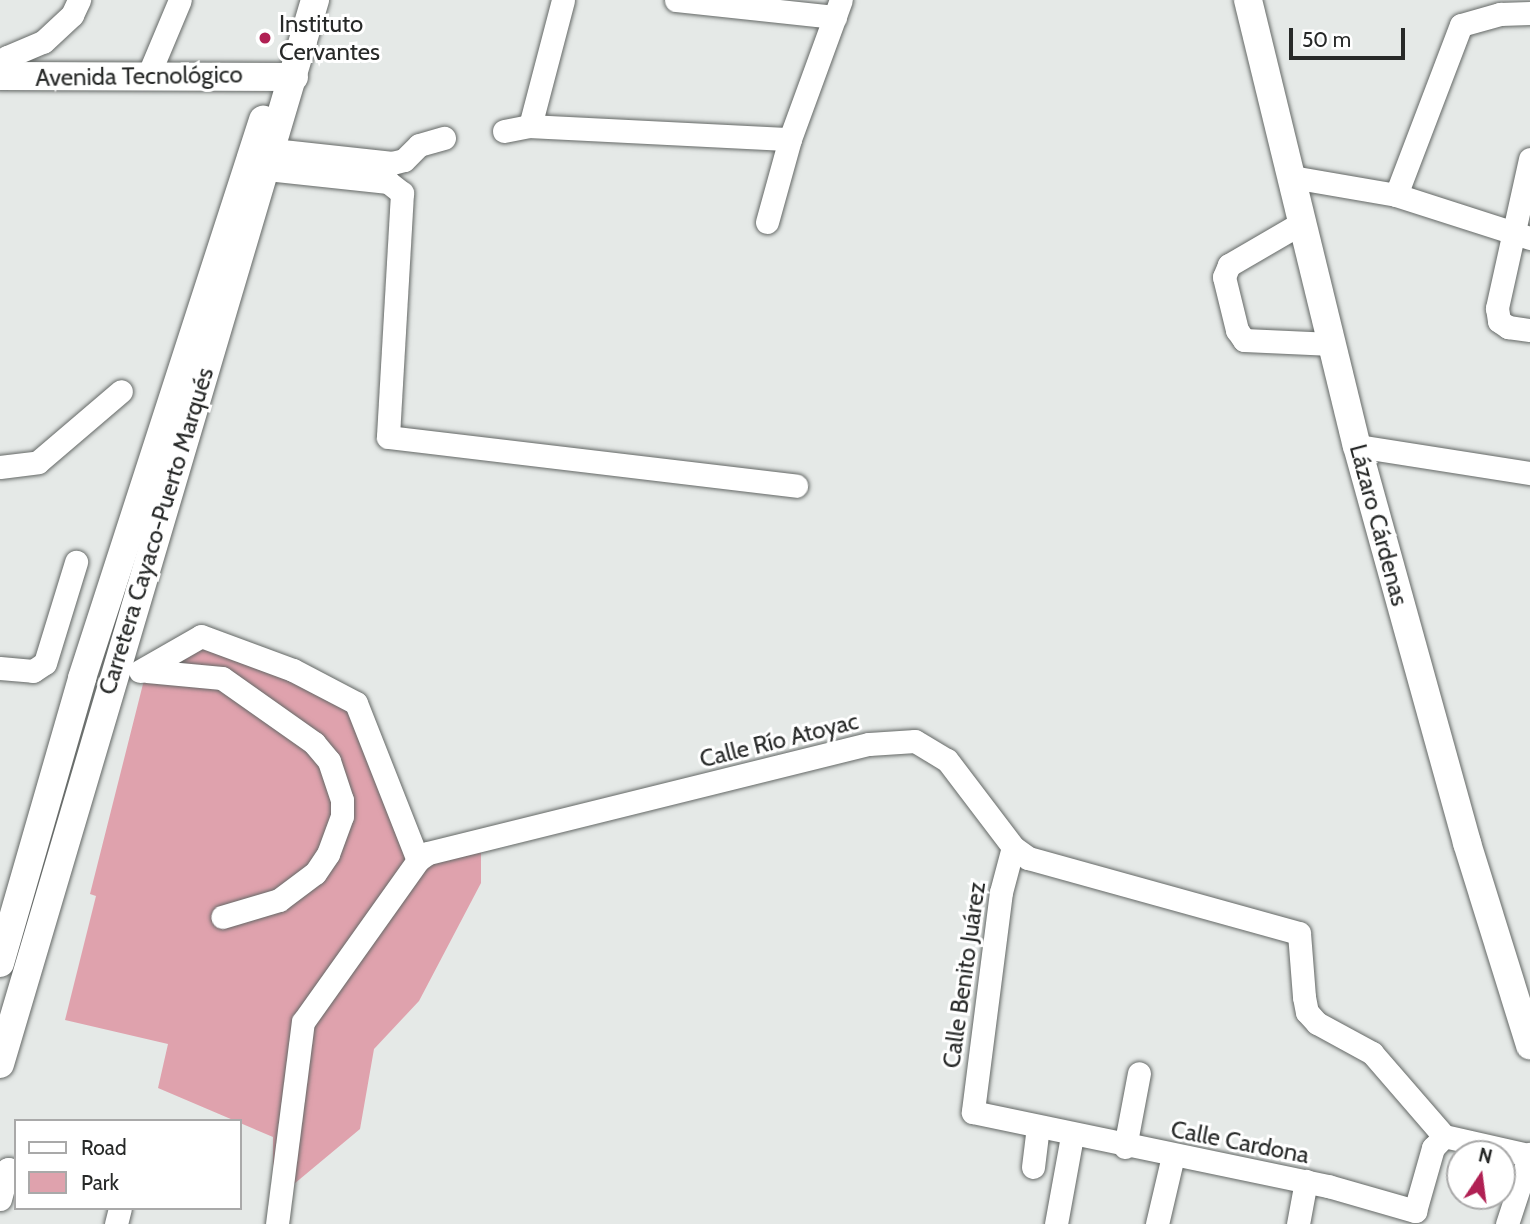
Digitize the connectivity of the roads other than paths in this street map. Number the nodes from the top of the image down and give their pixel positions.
1 (79, 0) edge
2 (180, 0) edge
3 (299, 0) edge
4 (315, 0) edge
5 (563, 0) edge
6 (676, 0) edge
7 (1248, 0) edge
8 (838, 8) edge
9 (1530, 13) edge
10 (148, 76) junction
11 (0, 82) edge
12 (284, 83) junction
13 (530, 125) junction
14 (504, 131) dead end
15 (444, 138) dead end
16 (790, 139) junction
17 (270, 159) junction
18 (1530, 159) edge
19 (1292, 177) junction
20 (1396, 195) junction
21 (767, 222) dead end
22 (1303, 222) junction
23 (1520, 235) edge
24 (1530, 330) edge
25 (1332, 344) junction
26 (121, 391) dead end
27 (1357, 446) junction
28 (0, 467) edge
29 (1530, 473) edge
30 (796, 486) dead end
31 (76, 562) dead end
32 (0, 668) edge
33 (113, 670) junction
34 (147, 671) junction
35 (1013, 847) junction
36 (418, 860) junction
37 (222, 917) dead end
38 (0, 963) edge
39 (1530, 1045) edge
40 (0, 1064) edge
41 (1139, 1073) dead end
42 (973, 1112) joint
43 (1038, 1129) junction
44 (1072, 1136) junction
45 (1444, 1136) junction
46 (1125, 1147) junction
47 (1529, 1154) edge
48 (1173, 1156) junction
49 (1033, 1167) dead end
50 (8, 1169) edge
51 (1306, 1181) junction
52 (0, 1199) edge
53 (1413, 1218) edge
54 (277, 1224) edge
55 (1056, 1224) edge
56 (1157, 1224) edge
57 (1298, 1224) edge
58 (1507, 1224) edge

1 - 11 street
2 - 10 street
3 - 12 main road, Carretera Cayaco-Puerto Marqués
4 - 12 main road, Carretera Cayaco-Puerto Marqués
5 - 13 street
6 - 8 street
7 - 19 main road, Lázaro Cárdenas
8 - 16 street
9 - 20 street
10 - 11 main road, Avenida Tecnológico
10 - 12 main road, Avenida Tecnológico
11 - 12 main road, Avenida Tecnológico
12 - 17 main road, Carretera Cayaco-Puerto Marqués
12 - 38 main road, Carretera Cayaco-Puerto Marqués
13 - 14 street
13 - 16 street
15 - 17 street
16 - 21 street
17 - 30 street
17 - 33 main road, Carretera Cayaco-Puerto Marqués
18 - 23 street
19 - 20 street
19 - 22 main road, Lázaro Cárdenas
20 - 23 street
22 - 25 main road, Lázaro Cárdenas
22 - 25 street
23 - 24 street
25 - 27 main road, Lázaro Cárdenas
26 - 28 street
27 - 29 street
27 - 39 main road, Lázaro Cárdenas
31 - 32 street
33 - 34 street
33 - 40 main road, Carretera Cayaco-Puerto Marqués
34 - 36 street
34 - 37 street
35 - 36 street, Calle Río Atoyac
35 - 42 street, Calle Benito Juárez
35 - 45 street, Calle Río Atoyac
36 - 54 street
41 - 46 street
42 - 43 street, Calle Cardona
43 - 44 street, Calle Cardona
43 - 49 street
44 - 46 street, Calle Cardona
44 - 55 street
45 - 47 street
45 - 53 street, Calle Cardona
46 - 48 street, Calle Cardona
47 - 58 street
48 - 51 street, Calle Cardona
48 - 56 street
50 - 52 street
51 - 53 street, Calle Cardona
51 - 57 street

